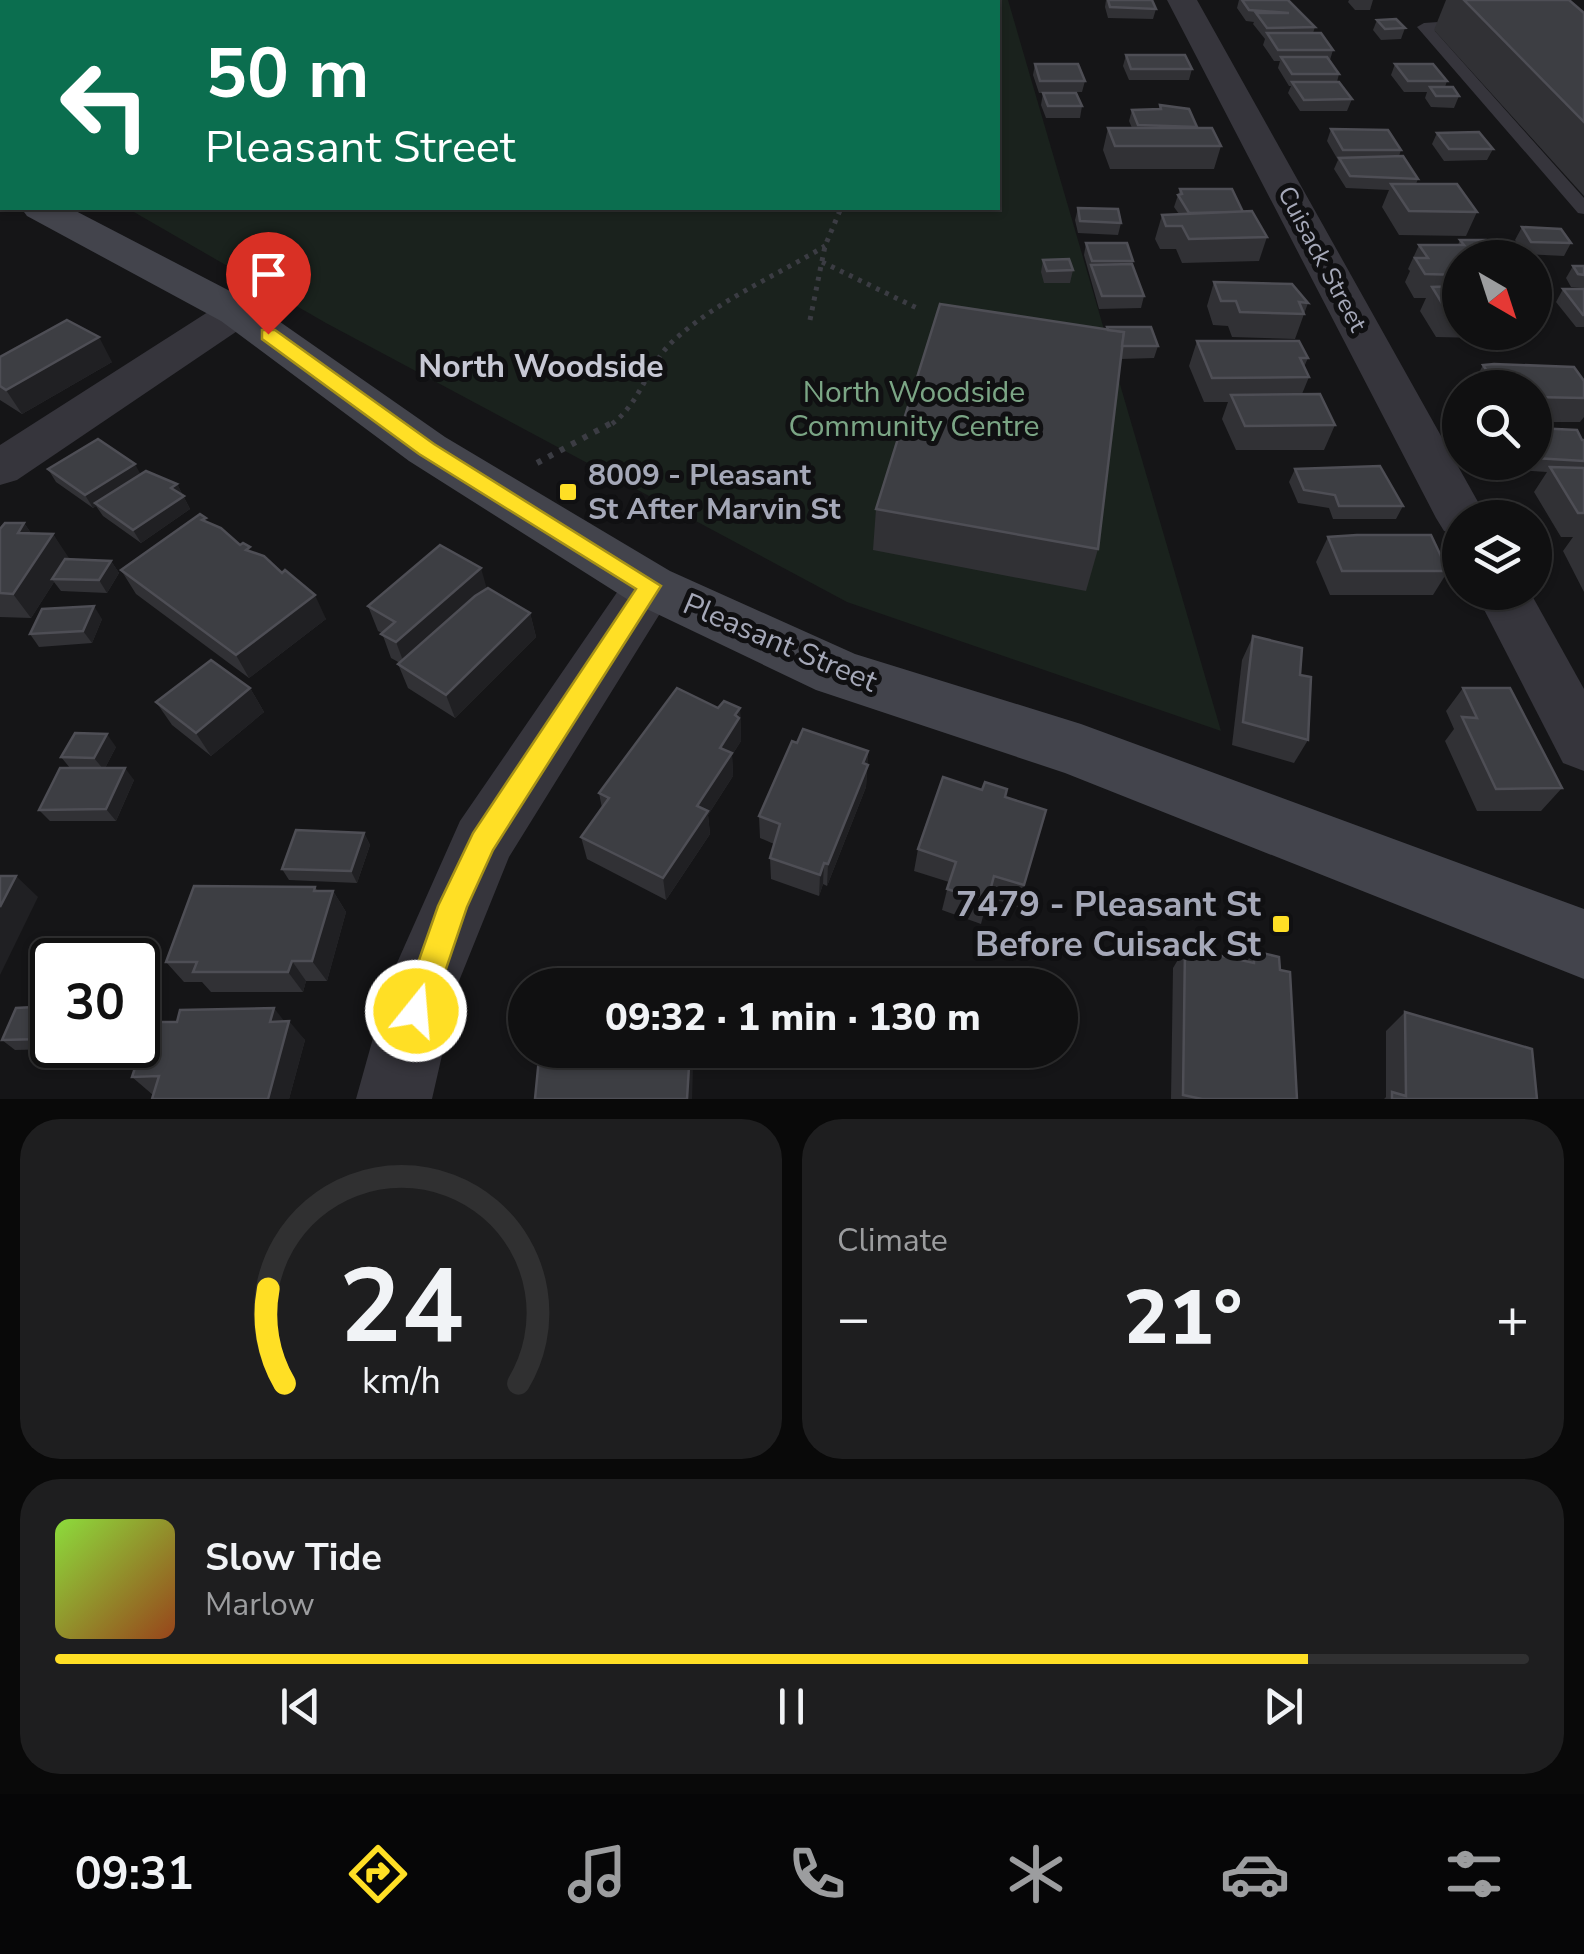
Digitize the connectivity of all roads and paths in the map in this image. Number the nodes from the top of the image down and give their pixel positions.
1 (1182, 0) edge
2 (1488, 24) edge
3 (1584, 209) edge
4 (45, 210) edge
5 (840, 210) edge
6 (825, 246) junction
7 (822, 262) junction
8 (921, 310) dead end
9 (236, 312) junction
10 (810, 320) dead end
11 (0, 468) edge
12 (498, 493) junction
13 (1452, 500) edge
14 (650, 586) junction
15 (1512, 610) edge
16 (1584, 744) edge
17 (1584, 944) edge
18 (394, 1099) edge

1 - 13 street, Cuisack Street
2 - 3 lane
4 - 9 main road, Pleasant Street
5 - 6 path
6 - 7 path
6 - 12 path
7 - 8 path
7 - 10 path
9 - 11 street
9 - 12 main road, Pleasant Street
12 - 14 main road, Pleasant Street
14 - 17 main road, Pleasant Street
14 - 18 street
15 - 16 street

